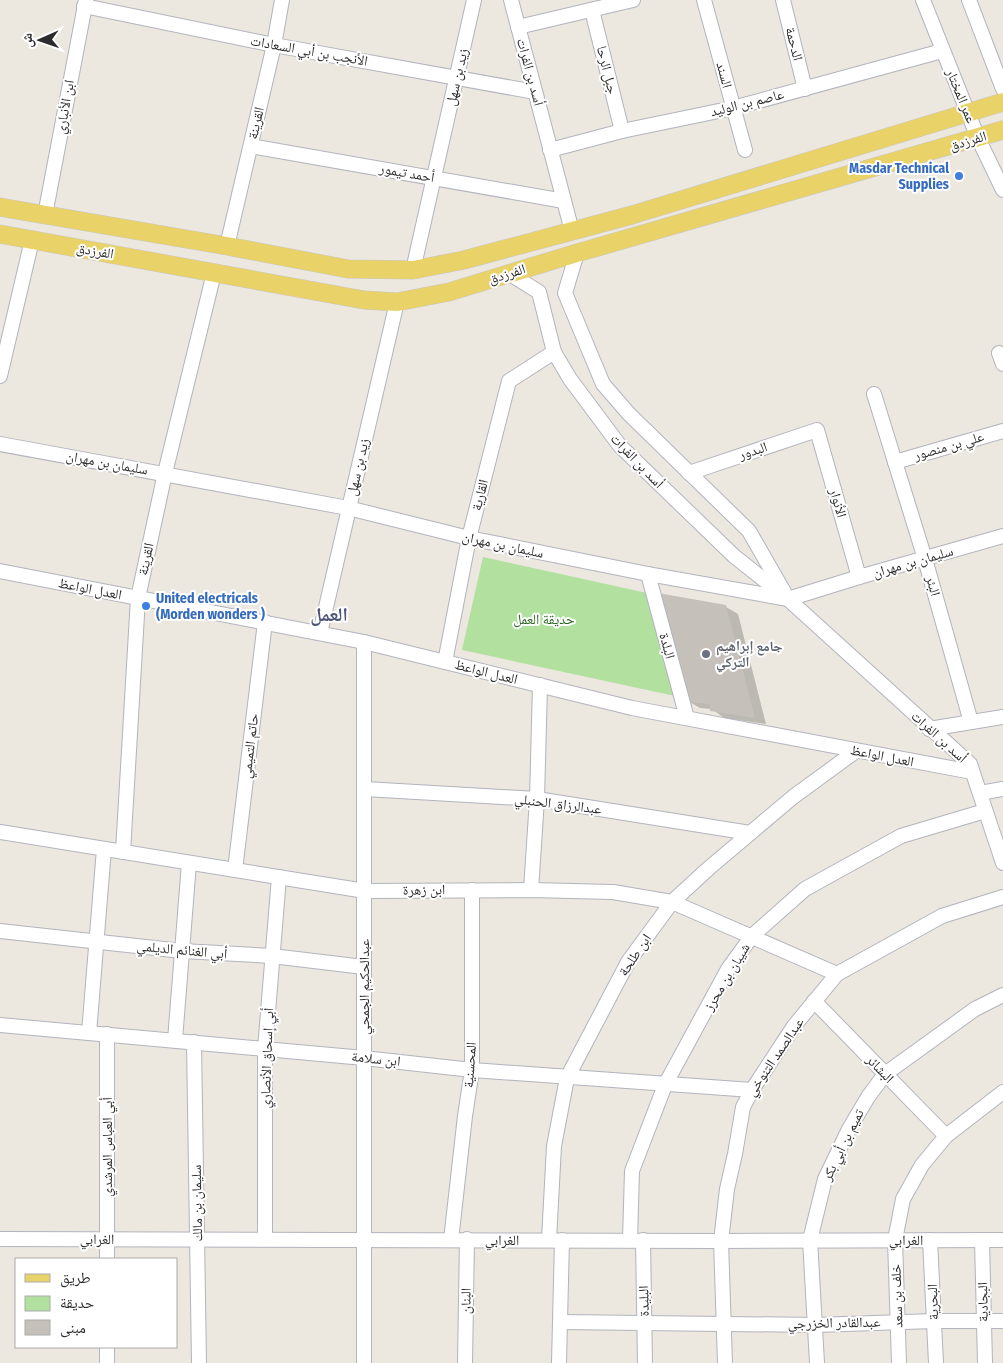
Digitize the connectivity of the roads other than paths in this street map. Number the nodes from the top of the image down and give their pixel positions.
1 (282, 0) edge
2 (474, 0) edge
3 (511, 0) edge
4 (633, 0) edge
5 (704, 0) edge
6 (783, 0) edge
7 (923, 0) edge
8 (973, 1) edge
9 (85, 3) edge
10 (592, 10) junction
11 (518, 28) junction
12 (274, 45) junction
13 (942, 51) junction
14 (457, 77) junction
15 (805, 89) junction
16 (1003, 89) edge
17 (535, 92) junction
18 (1003, 102) edge
19 (733, 108) junction
20 (968, 112) junction
21 (1003, 130) edge
22 (622, 131) junction
23 (978, 138) junction
24 (251, 146) junction
25 (550, 150) junction
26 (745, 150) dead end
27 (434, 178) junction
28 (1003, 190) edge
29 (564, 201) junction
30 (0, 207) edge
31 (45, 215) junction
32 (572, 231) junction
33 (0, 234) edge
34 (32, 240) junction
35 (227, 246) junction
36 (577, 253) junction
37 (412, 270) junction
38 (214, 273) junction
39 (510, 274) junction
40 (397, 302) junction
41 (554, 352) junction
42 (0, 376) edge
43 (874, 394) dead end
44 (818, 430) joint
45 (1003, 431) edge
46 (0, 444) edge
47 (896, 462) junction
48 (165, 473) junction
49 (689, 473) junction
50 (348, 508) junction
51 (1003, 536) edge
52 (470, 538) junction
53 (925, 559) junction
54 (0, 571) edge
55 (648, 574) junction
56 (859, 577) junction
57 (138, 598) junction
58 (788, 599) junction
59 (265, 622) junction
60 (320, 633) junction
61 (364, 642) junction
62 (445, 662) junction
63 (540, 685) junction
64 (1003, 717) edge
65 (687, 718) junction
66 (971, 722) junction
67 (929, 729) junction
68 (856, 751) junction
69 (972, 772) junction
70 (364, 789) junction
71 (1003, 789) edge
72 (980, 793) junction
73 (537, 799) junction
74 (985, 811) junction
75 (0, 832) edge
76 (750, 833) junction
77 (104, 849) junction
78 (123, 852) junction
79 (1003, 862) edge
80 (189, 863) junction
81 (235, 870) junction
82 (278, 877) junction
83 (472, 890) junction
84 (531, 890) junction
85 (364, 891) junction
86 (1003, 897) edge
87 (672, 902) junction
88 (0, 931) edge
89 (752, 936) junction
90 (96, 942) junction
91 (182, 951) junction
92 (272, 956) junction
93 (364, 967) junction
94 (837, 974) junction
95 (1003, 995) edge
96 (814, 1001) junction
97 (0, 1024) edge
98 (89, 1032) junction
99 (107, 1034) junction
100 (175, 1040) junction
101 (194, 1042) junction
102 (265, 1049) junction
103 (364, 1058) junction
104 (472, 1070) junction
105 (886, 1074) junction
106 (567, 1078) junction
107 (665, 1085) junction
108 (752, 1090) junction
109 (1003, 1092) edge
110 (946, 1136) junction
111 (0, 1238) edge
112 (107, 1239) junction
113 (197, 1239) junction
114 (265, 1239) junction
115 (364, 1239) junction
116 (451, 1240) junction
117 (467, 1240) junction
118 (556, 1240) junction
119 (636, 1240) junction
120 (810, 1240) junction
121 (895, 1240) junction
122 (930, 1240) junction
123 (982, 1240) junction
124 (1003, 1240) edge
125 (721, 1241) junction
126 (107, 1258) edge
127 (984, 1320) junction
128 (1003, 1320) edge
129 (934, 1321) junction
130 (561, 1322) junction
131 (644, 1322) junction
132 (898, 1322) junction
133 (725, 1324) junction
134 (815, 1325) junction
135 (107, 1348) edge
136 (107, 1363) edge
137 (199, 1363) edge
138 (364, 1363) edge
139 (465, 1363) edge
140 (558, 1363) edge
141 (645, 1363) edge
142 (725, 1363) edge
143 (817, 1363) edge
144 (899, 1363) edge
145 (936, 1363) edge
146 (985, 1363) edge

1 - 12 street, القرينة
2 - 14 street, زيد بن سهل
3 - 11 street, أسد بن الفرات
4 - 10 street
5 - 19 street, السند
6 - 15 street, الدحمة
7 - 13 street, عمر المختار
8 - 16 street
9 - 12 street, الأنجب بن أبي السعادات
9 - 31 street, ابن الأنباري
10 - 11 street
10 - 22 street, جبل الرحا
11 - 17 street, أسد بن الفرات
12 - 14 street, الأنجب بن أبي السعادات
12 - 24 street, القرينة
13 - 15 street, عاصم بن الوليد
13 - 20 street, عمر المختار
14 - 17 street, الأنجب بن أبي السعادات
14 - 27 street, زيد بن سهل
15 - 19 street, عاصم بن الوليد
17 - 25 street, أسد بن الفرات
18 - 20 main road, الفرزدق
19 - 22 street, عاصم بن الوليد
19 - 26 street, السند
20 - 23 street, عمر المختار
20 - 32 main road, الفرزدق
21 - 23 main road, الفرزدق
22 - 25 street, عاصم بن الوليد
23 - 28 street, عمر المختار
23 - 36 main road, الفرزدق
24 - 27 street, أحمد تيمور
24 - 35 street, القرينة
25 - 29 street, أسد بن الفرات
27 - 29 street, أحمد تيمور
27 - 37 street, زيد بن سهل
29 - 32 street, أسد بن الفرات
30 - 31 main road, الفرزدق
31 - 35 main road, الفرزدق
32 - 37 main road, الفرزدق
33 - 34 main road, الفرزدق
34 - 38 main road, الفرزدق
34 - 42 street
35 - 37 main road, الفرزدق
36 - 39 main road, الفرزدق
36 - 49 street, أسد بن الفرات
38 - 40 main road, الفرزدق
38 - 48 street, القرينة
39 - 40 main road, الفرزدق
39 - 41 street, أسد بن الفرات
40 - 50 street, زيد بن سهل
41 - 52 street, القارية
41 - 58 street, أسد بن الفرات
43 - 47 street, البئر
44 - 49 street, البدور
44 - 56 street, الأنوار
45 - 47 street, علي بن منصور
46 - 48 street, سليمان بن مهران
47 - 53 street, البئر
48 - 50 street, سليمان بن مهران
48 - 57 street, القرينة
49 - 58 street, أسد بن الفرات
50 - 52 street, سليمان بن مهران
50 - 60 street, زيد بن سهل
51 - 53 street, سليمان بن مهران
52 - 55 street, سليمان بن مهران
52 - 62 street, القارية
53 - 56 street, سليمان بن مهران
53 - 66 street, البئر
54 - 57 street, العدل الواعظ
55 - 58 street, سليمان بن مهران
55 - 65 street, البلدة
56 - 58 street, سليمان بن مهران
57 - 59 street, العدل الواعظ
57 - 78 street, القرينة
58 - 67 street, أسد بن الفرات
59 - 60 street, العدل الواعظ
59 - 81 street, حاتم التميمي
60 - 61 street, العدل الواعظ
61 - 62 street, العدل الواعظ
61 - 70 street, عبدالحكيم الجمحي
62 - 63 street, العدل الواعظ
63 - 65 street, العدل الواعظ
63 - 73 street
64 - 66 street
65 - 68 street, العدل الواعظ
66 - 67 street
67 - 69 street, أسد بن الفرات
68 - 69 street, العدل الواعظ
68 - 76 street, ابن طلحة
69 - 72 street, أسد بن الفرات
70 - 73 street, عبدالرزاق الحنبلي
70 - 85 street, عبدالحكيم الجمحي
71 - 72 street
72 - 74 street, أسد بن الفرات
73 - 76 street, عبدالرزاق الحنبلي
73 - 84 street
74 - 79 street, أسد بن الفرات
74 - 89 street, شيبان بن محرز
75 - 77 street, ابن زهرة
76 - 87 street, ابن طلحة
77 - 78 street, ابن زهرة
77 - 90 street
78 - 80 street, ابن زهرة
80 - 81 street, ابن زهرة
80 - 91 street
81 - 82 street, ابن زهرة
82 - 85 street, ابن زهرة
82 - 92 street, أبي إسحاق الأنصاري
83 - 84 street, ابن زهرة
83 - 85 street, ابن زهرة
83 - 104 street, المحسنية
84 - 87 street, ابن زهرة
85 - 93 street, عبدالحكيم الجمحي
86 - 94 street, عبدالصمد التنوخي
87 - 89 street, ابن زهرة
87 - 106 street, ابن طلحة
88 - 90 street, أبي الغنائم الديلمي
89 - 94 street, ابن زهرة
89 - 107 street, شيبان بن محرز
90 - 91 street, أبي الغنائم الديلمي
90 - 98 street
91 - 92 street, أبي الغنائم الديلمي
91 - 100 street
92 - 93 street, أبي الغنائم الديلمي
92 - 102 street, أبي إسحاق الأنصاري
93 - 103 street, عبدالحكيم الجمحي
94 - 96 street, عبدالصمد التنوخي
95 - 105 street, تميم بن أبي بكر
96 - 105 street, البشائر
96 - 108 street, عبدالصمد التنوخي
97 - 98 street, ابن سلامة
98 - 99 street, ابن سلامة
99 - 100 street, ابن سلامة
99 - 112 street, أبي العباس المرشدي
100 - 101 street, ابن سلامة
101 - 102 street, ابن سلامة
101 - 113 street, سليمان بن مالك
102 - 103 street, ابن سلامة
102 - 114 street, أبي إسحاق الأنصاري
103 - 104 street, ابن سلامة
103 - 115 street, عبدالحكيم الجمحي
104 - 106 street, ابن سلامة
104 - 116 street, المحسنية
105 - 110 street, البشائر
105 - 120 street, تميم بن أبي بكر
106 - 107 street, ابن سلامة
106 - 118 street, ابن طلحة
107 - 108 street, ابن سلامة
107 - 119 street, شيبان بن محرز
108 - 125 street, عبدالصمد التنوخي
109 - 110 street, خلف بن سعد
110 - 121 street, خلف بن سعد
111 - 112 street, الغرابي
112 - 113 street, الغرابي
112 - 126 street, أبي العباس المرشدي
113 - 114 street, الغرابي
113 - 137 street, سليمان بن مالك
114 - 115 street, الغرابي
115 - 116 street, الغرابي
115 - 138 street, عبدالحكيم الجمحي
116 - 117 street, الغرابي
117 - 118 street, الغرابي
117 - 139 street, البنان
118 - 119 street, الغرابي
118 - 130 street, ابن طلحة
119 - 125 street, الغرابي
119 - 131 street, البليدة
120 - 121 street, الغرابي
120 - 125 street, الغرابي
120 - 134 street, تميم بن أبي بكر
121 - 122 street, الغرابي
121 - 132 street, خلف بن سعد
122 - 123 street, الغرابي
122 - 129 street, البحرية
123 - 124 street, الغرابي
123 - 127 street, البجادية
125 - 133 street, عبدالصمد التنوخي
127 - 128 street, عبدالقادر الخزرجي
127 - 129 street, عبدالقادر الخزرجي
127 - 146 street, البجادية
129 - 132 street, عبدالقادر الخزرجي
129 - 145 street, البحرية
130 - 131 street, عبدالقادر الخزرجي
130 - 140 street, ابن طلحة
131 - 133 street, عبدالقادر الخزرجي
131 - 141 street, البليدة
132 - 134 street, عبدالقادر الخزرجي
132 - 144 street, خلف بن سعد
133 - 134 street, عبدالقادر الخزرجي
133 - 142 street, عبدالصمد التنوخي
134 - 143 street, تميم بن أبي بكر
135 - 136 street

